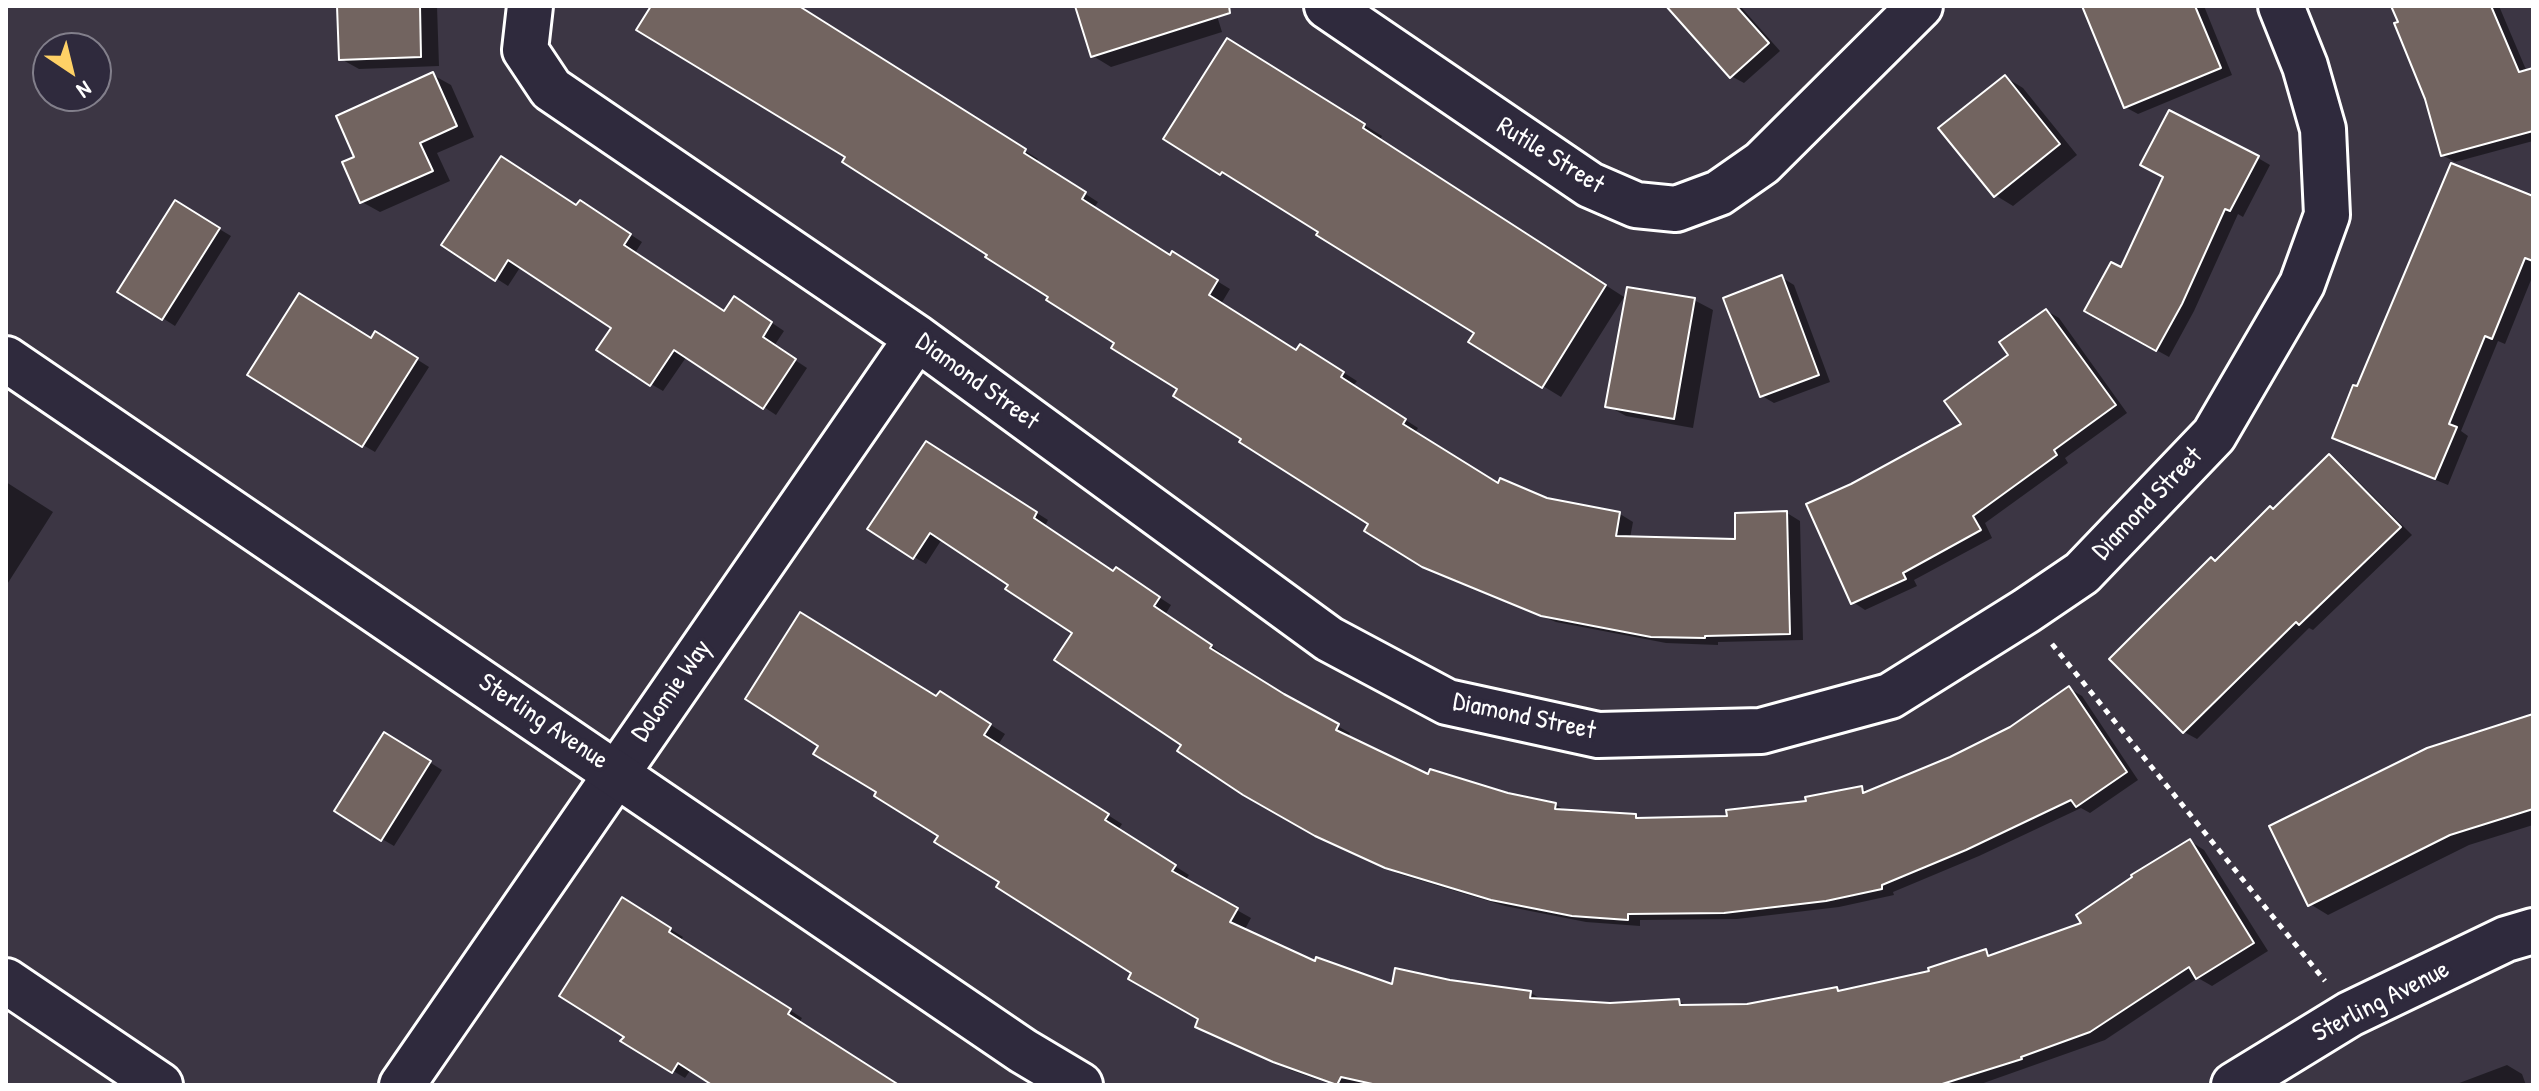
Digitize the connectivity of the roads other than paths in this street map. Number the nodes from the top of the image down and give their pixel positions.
1 (530, 6) edge
2 (1327, 6) edge
3 (1920, 6) edge
4 (2281, 6) edge
5 (917, 338) junction
6 (6, 359) edge
7 (616, 772) junction
8 (2533, 931) edge
9 (6, 981) edge
10 (160, 1085) edge
11 (402, 1085) edge
12 (1080, 1085) edge
13 (2234, 1085) edge

1 - 5 street, Diamond Street
2 - 3 street, Rutile Street
4 - 5 street, Diamond Street
5 - 7 street, Dolomie Way
6 - 7 street, Sterling Avenue
7 - 11 street, Dolomie Way
7 - 12 street, Sterling Avenue
8 - 13 street, Sterling Avenue
9 - 10 street

